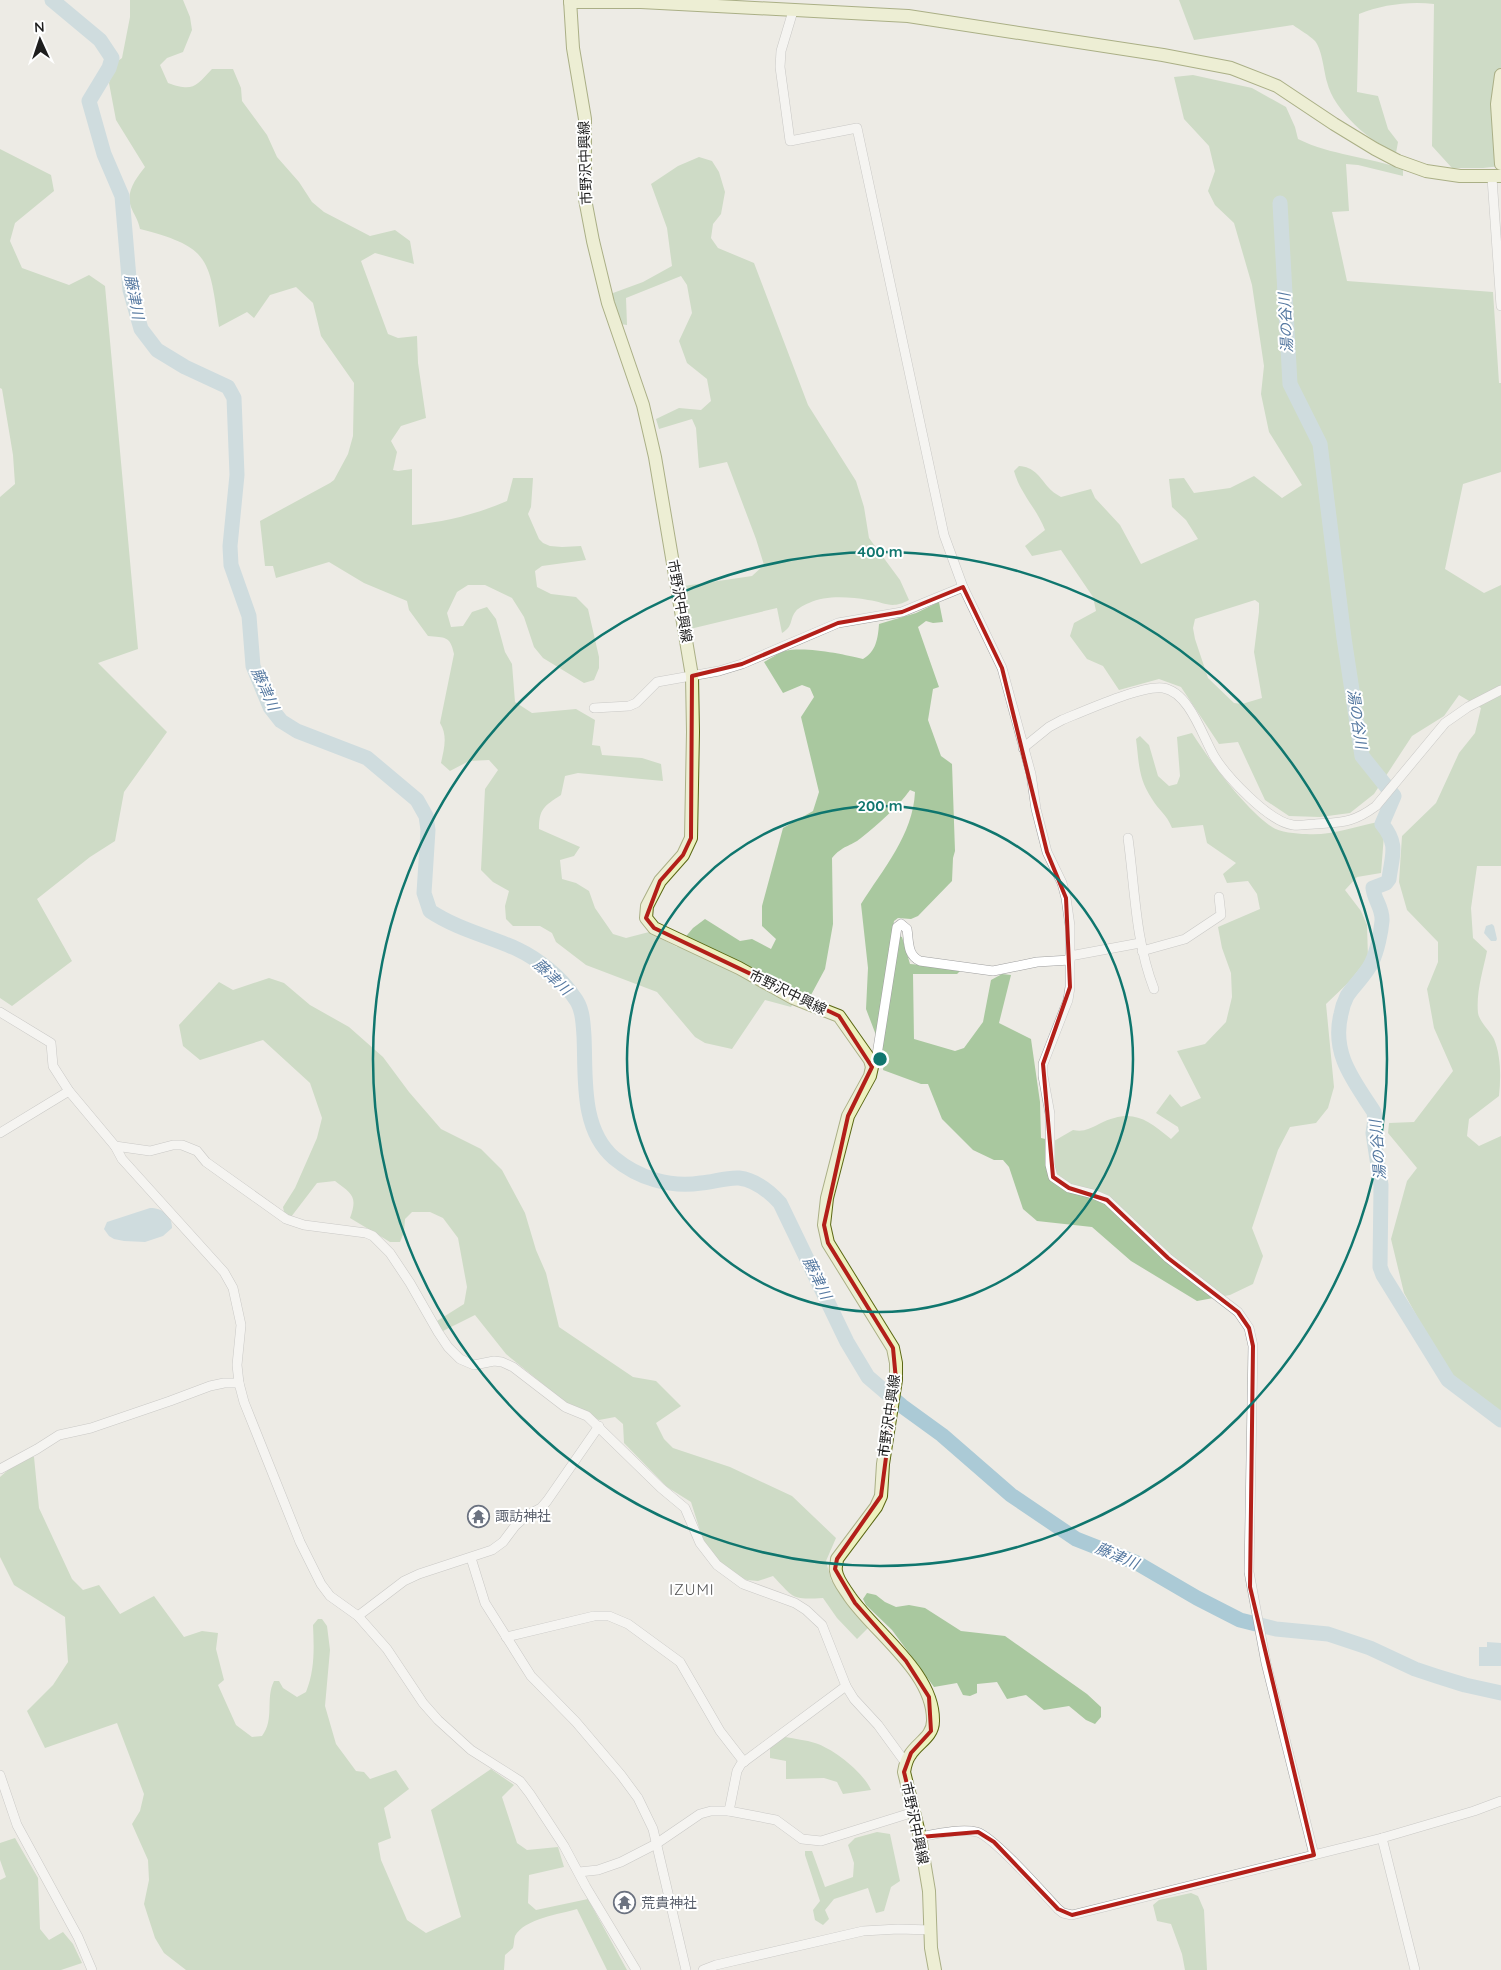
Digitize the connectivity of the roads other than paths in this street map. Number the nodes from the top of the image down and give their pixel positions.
1 (570, 1) edge
2 (797, 7) edge
3 (1501, 75) edge
4 (1501, 164) edge
5 (1496, 177) edge
6 (1501, 306) edge
7 (963, 587) junction
8 (692, 676) junction
9 (1501, 690) edge
10 (594, 708) dead end
11 (1023, 748) junction
12 (1128, 838) dead end
13 (1219, 897) dead end
14 (1141, 947) junction
15 (1070, 958) junction
16 (1154, 989) dead end
17 (0, 1012) edge
18 (872, 1067) junction
19 (69, 1091) junction
20 (0, 1133) edge
21 (114, 1146) junction
22 (239, 1383) junction
23 (599, 1426) junction
24 (0, 1468) edge
25 (471, 1558) junction
26 (358, 1616) junction
27 (506, 1637) junction
28 (846, 1686) junction
29 (744, 1762) junction
30 (905, 1762) junction
31 (0, 1775) edge
32 (1501, 1801) edge
33 (729, 1811) junction
34 (914, 1812) junction
35 (920, 1837) junction
36 (1382, 1838) junction
37 (656, 1844) junction
38 (1314, 1856) junction
39 (579, 1872) junction
40 (931, 1930) junction
41 (92, 1970) edge
42 (636, 1970) edge
43 (686, 1970) edge
44 (703, 1970) edge
45 (935, 1970) edge
46 (1415, 1970) edge

1 - 2 main road
1 - 8 main road, 市野沢中興線
2 - 5 main road
2 - 7 street
3 - 4 main road
5 - 6 street
7 - 8 street
7 - 11 street
8 - 10 street
8 - 18 main road, 市野沢中興線
9 - 11 street
11 - 15 street
12 - 14 street
13 - 14 street
14 - 15 street
14 - 16 street
15 - 18 street
15 - 38 street
17 - 19 street
18 - 30 main road, 市野沢中興線
19 - 20 street
19 - 21 street
21 - 22 street
21 - 23 street
22 - 24 street
22 - 26 street
23 - 25 street
23 - 28 street
25 - 26 street
25 - 27 street
26 - 39 street
27 - 29 street
27 - 37 street
28 - 29 street
28 - 30 street
29 - 33 street
30 - 34 main road, 市野沢中興線
31 - 41 street
32 - 36 street
33 - 34 street
33 - 37 street
34 - 35 main road, 市野沢中興線
35 - 38 street
35 - 40 main road, 市野沢中興線
36 - 38 street
36 - 46 street
37 - 39 street
37 - 43 street
39 - 42 street
40 - 44 street
40 - 45 main road, 市野沢中興線

